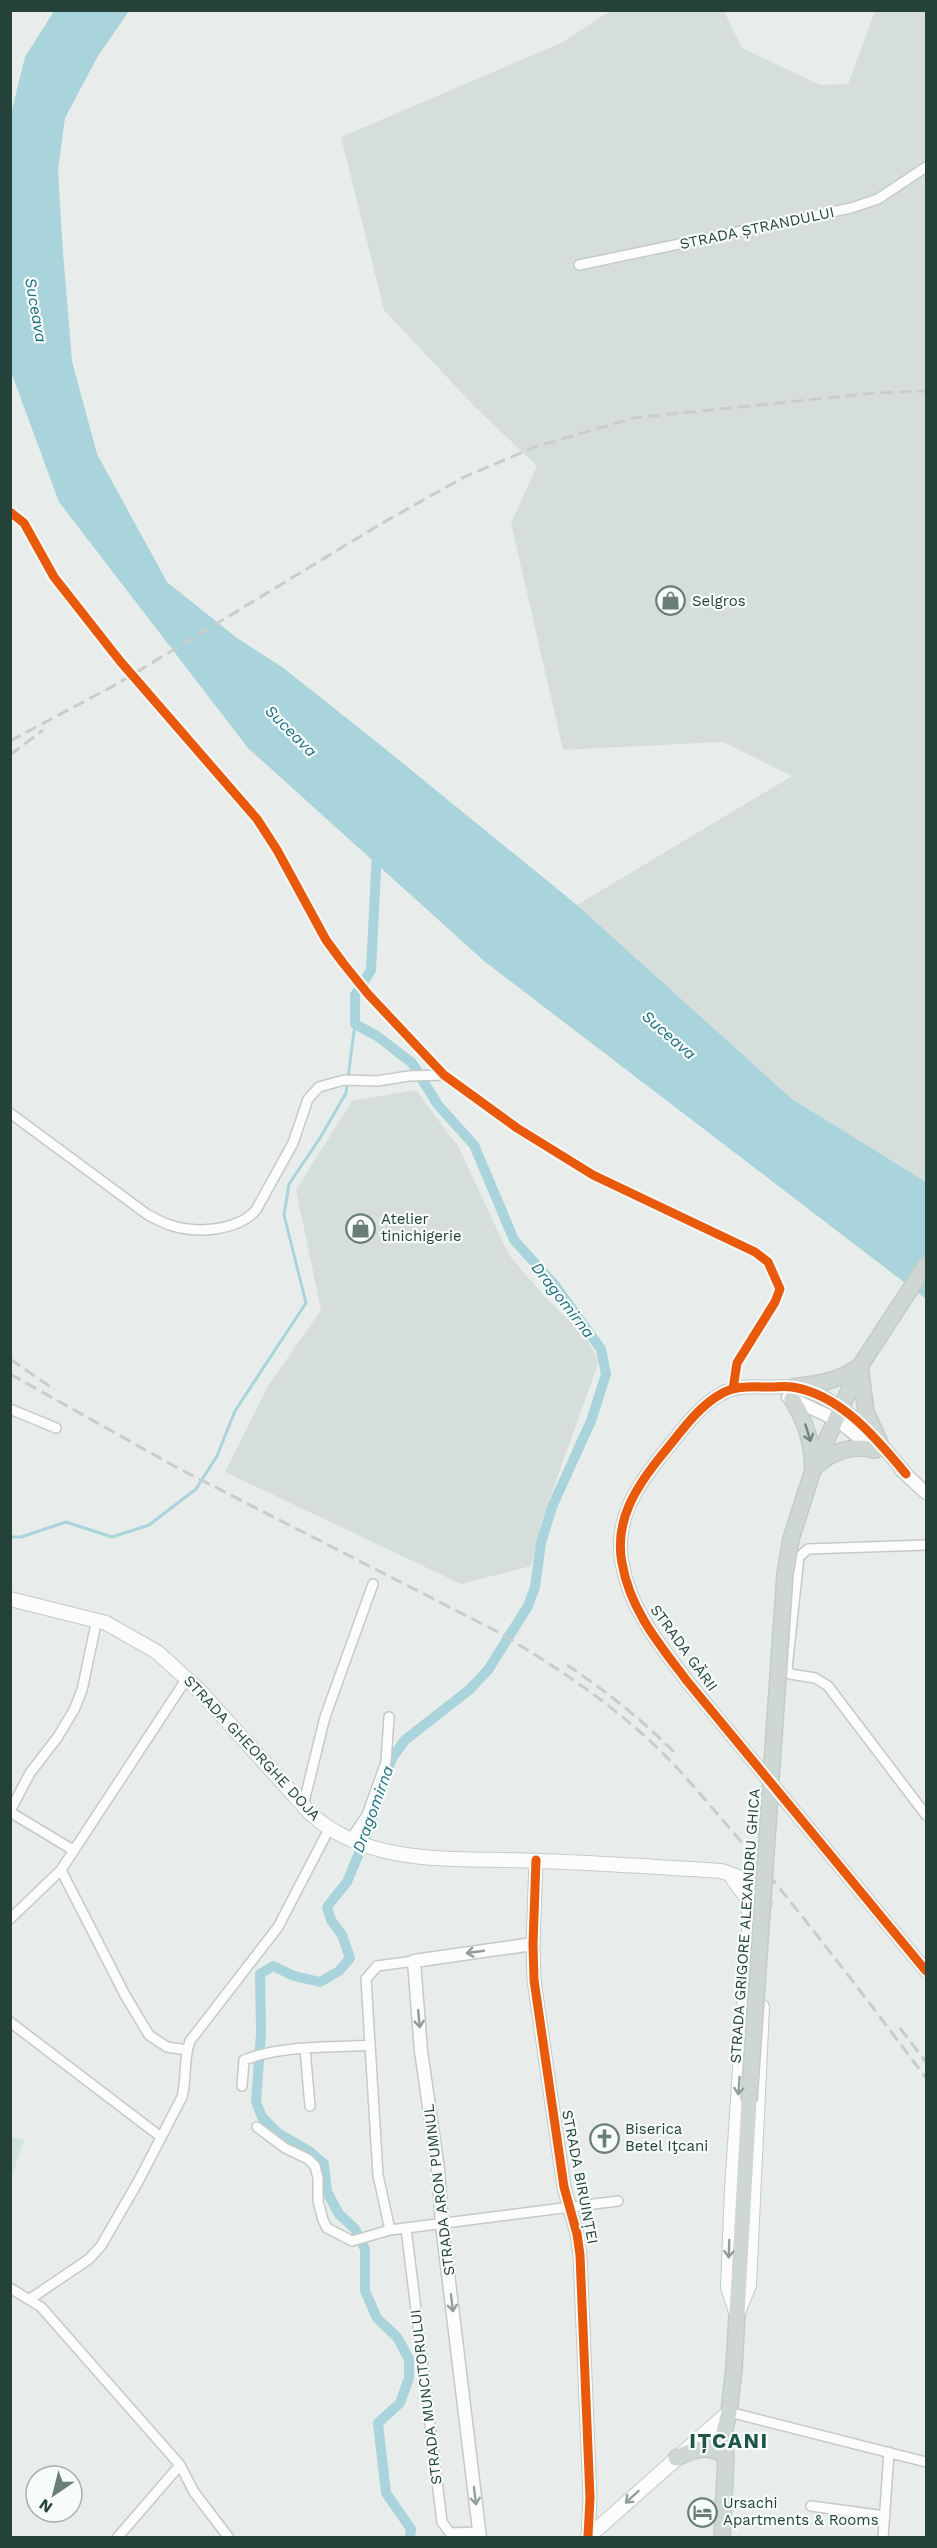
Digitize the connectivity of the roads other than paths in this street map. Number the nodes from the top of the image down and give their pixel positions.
1 (927, 167) edge
2 (579, 265) dead end
3 (10, 512) edge
4 (444, 1075) junction
5 (10, 1113) edge
6 (927, 1265) edge
7 (860, 1366) junction
8 (734, 1389) junction
9 (792, 1393) junction
10 (10, 1409) edge
11 (839, 1414) junction
12 (56, 1428) dead end
13 (878, 1447) junction
14 (813, 1470) junction
15 (927, 1493) edge
16 (927, 1545) edge
17 (373, 1584) dead end
18 (10, 1599) edge
19 (97, 1620) junction
20 (187, 1678) junction
21 (389, 1717) dead end
22 (303, 1806) junction
23 (10, 1812) edge
24 (927, 1815) edge
25 (329, 1829) junction
26 (353, 1841) junction
27 (73, 1850) junction
28 (536, 1860) junction
29 (61, 1870) junction
30 (721, 1871) junction
31 (10, 1919) edge
32 (533, 1944) junction
33 (414, 1961) junction
34 (927, 1971) edge
35 (10, 2022) edge
36 (370, 2044) junction
37 (305, 2049) junction
38 (187, 2050) junction
39 (242, 2086) dead end
40 (310, 2106) dead end
41 (257, 2127) dead end
42 (161, 2137) junction
43 (618, 2201) dead end
44 (569, 2208) junction
45 (442, 2224) junction
46 (406, 2228) junction
47 (390, 2230) junction
48 (10, 2288) edge
49 (30, 2299) junction
50 (737, 2316) junction
51 (729, 2412) junction
52 (889, 2452) junction
53 (726, 2457) junction
54 (676, 2458) junction
55 (927, 2462) edge
56 (180, 2465) junction
57 (810, 2506) dead end
58 (885, 2516) junction
59 (480, 2535) edge
60 (588, 2537) edge
61 (117, 2538) edge
62 (229, 2538) edge
63 (722, 2538) edge
64 (883, 2538) edge

1 - 2 street, STRADA ȘTRANDULUI
3 - 4 street
4 - 5 street
4 - 8 street
6 - 7 main road, STRADA GRIGORE ALEXANDRU GHICA
7 - 9 main road
7 - 11 main road, STRADA GRIGORE ALEXANDRU GHICA
7 - 13 main road
8 - 9 street, STRADA GĂRII
8 - 34 street, STRADA GĂRII
9 - 11 street, STRADA GĂRII
9 -> 14 main road
10 - 12 street
11 - 13 street, STRADA GĂRII
11 - 14 main road, STRADA GRIGORE ALEXANDRU GHICA
13 - 14 main road
13 - 15 street, STRADA GĂRII
14 - 50 main road, STRADA GRIGORE ALEXANDRU GHICA, bridge
16 - 24 street
17 - 22 street
18 - 19 main road, STRADA GHEORGHE DOJA
19 - 20 main road, STRADA GHEORGHE DOJA
19 - 23 street
20 - 22 main road, STRADA GHEORGHE DOJA
20 - 27 street
21 - 26 street
22 - 25 main road, STRADA GHEORGHE DOJA
23 - 27 street
25 - 26 main road, STRADA GHEORGHE DOJA
25 - 38 street
26 - 28 main road, STRADA GHEORGHE DOJA
27 - 29 street
28 - 30 main road, STRADA GHEORGHE DOJA
28 - 32 street, STRADA BIRUINȚEI
29 - 31 street
29 - 38 street
30 -> 50 main road
30 - 50 main road
32 -> 33 street
32 - 44 street, STRADA BIRUINȚEI
33 - 36 street
33 -> 45 street, STRADA ARON PUMNUL
35 - 42 street
36 - 37 street
36 - 47 street
37 - 39 street
37 - 40 street
38 - 42 street
41 - 47 street
42 - 49 street
43 - 44 street
44 - 45 street
44 - 60 street, STRADA BIRUINȚEI
45 - 46 street
45 -> 59 street, STRADA ARON PUMNUL
46 - 47 street
46 - 59 street, STRADA MUNCITORULUI
48 - 49 street
49 - 56 street
50 - 51 main road, STRADA GRIGORE ALEXANDRU GHICA
51 - 52 street
51 - 53 main road, STRADA GRIGORE ALEXANDRU GHICA
51 - 54 main road
52 - 55 street
52 - 58 street
53 - 54 main road
53 - 63 main road, STRADA GRIGORE ALEXANDRU GHICA
54 -> 60 main road
56 - 61 street
56 - 62 street
57 - 58 street
58 - 64 street

